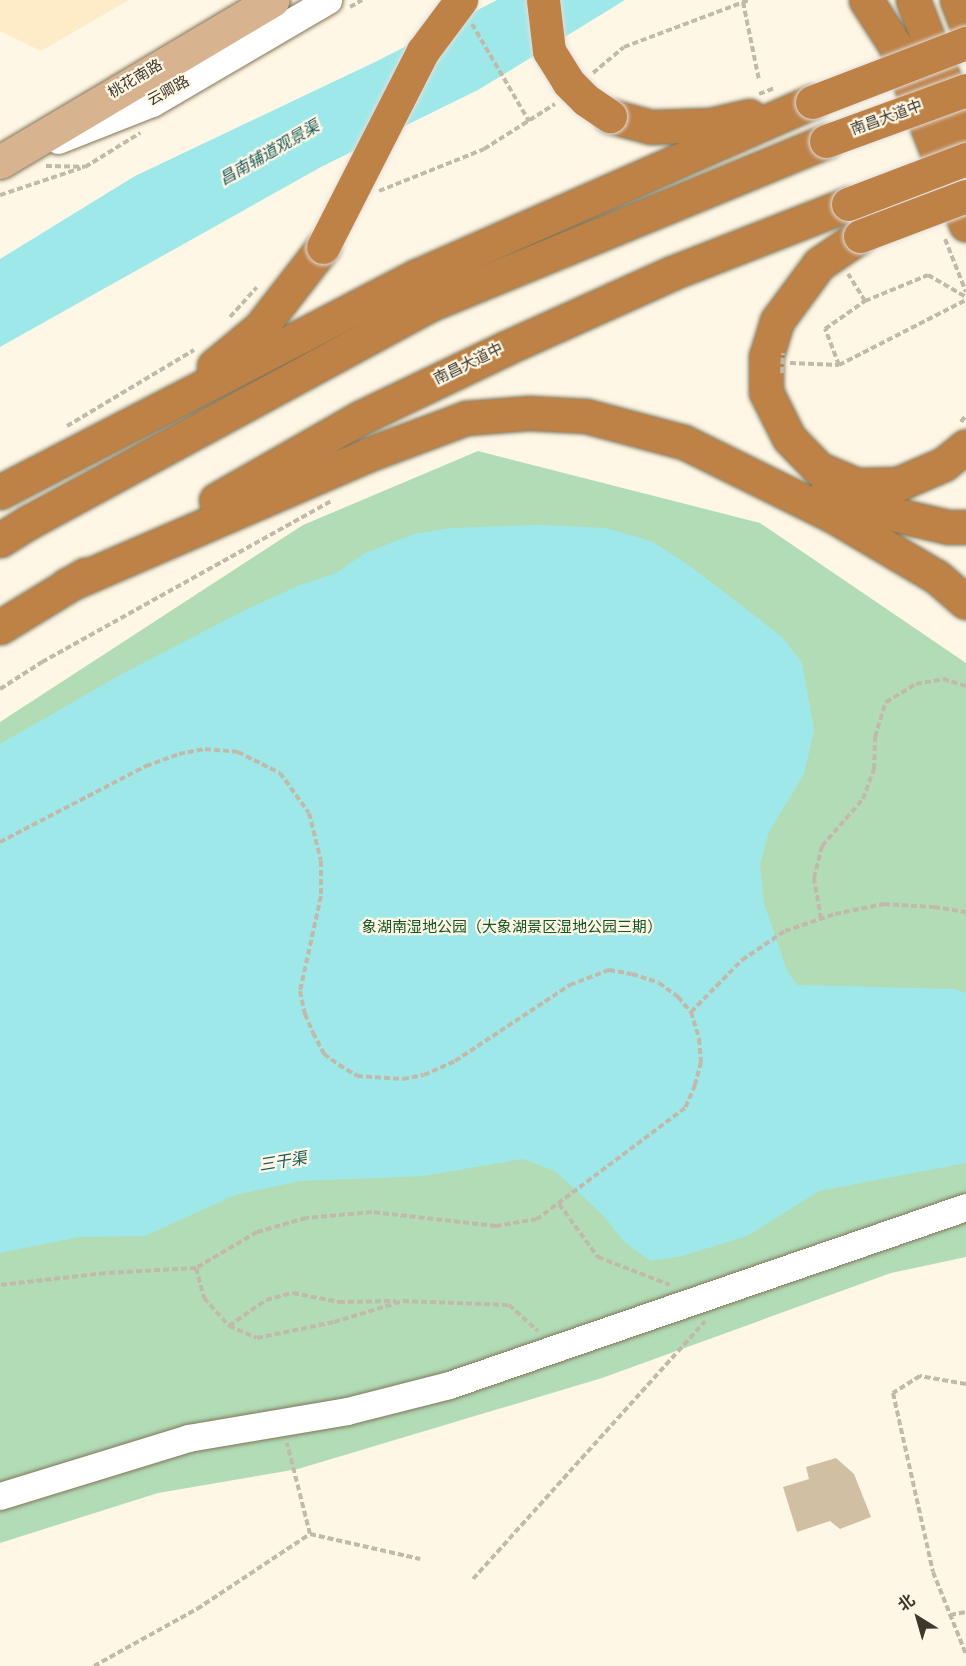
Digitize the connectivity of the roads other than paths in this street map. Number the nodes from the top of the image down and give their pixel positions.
1 (273, 0) edge
2 (328, 0) edge
3 (543, 0) edge
4 (866, 0) edge
5 (876, 0) edge
6 (913, 0) edge
7 (957, 0) edge
8 (465, 10) edge
9 (966, 23) edge
10 (966, 43) edge
11 (895, 45) junction
12 (966, 90) edge
13 (812, 102) junction
14 (966, 136) edge
15 (966, 159) edge
16 (0, 162) edge
17 (966, 196) edge
18 (966, 224) edge
19 (963, 435) edge
20 (684, 442) junction
21 (0, 492) edge
22 (957, 527) edge
23 (0, 540) edge
24 (67, 585) junction
25 (966, 602) edge
26 (0, 627) edge
27 (966, 1207) edge
28 (0, 1496) edge

1 - 16 main road, 桃花南路
2 - 16 street, 云卿路
3 - 13 highway, bridge
4 - 11 highway
5 - 11 highway
6 - 14 highway
7 - 9 highway
8 - 21 highway, bridge
10 - 13 highway, bridge
11 - 18 highway
12 - 23 highway, 南昌大道中, bridge
13 - 21 highway
15 - 24 highway, 南昌大道中, bridge
17 - 19 highway, bridge
20 - 22 highway
20 - 24 highway
20 - 25 highway
24 - 26 highway, 南昌大道中
27 - 28 street

